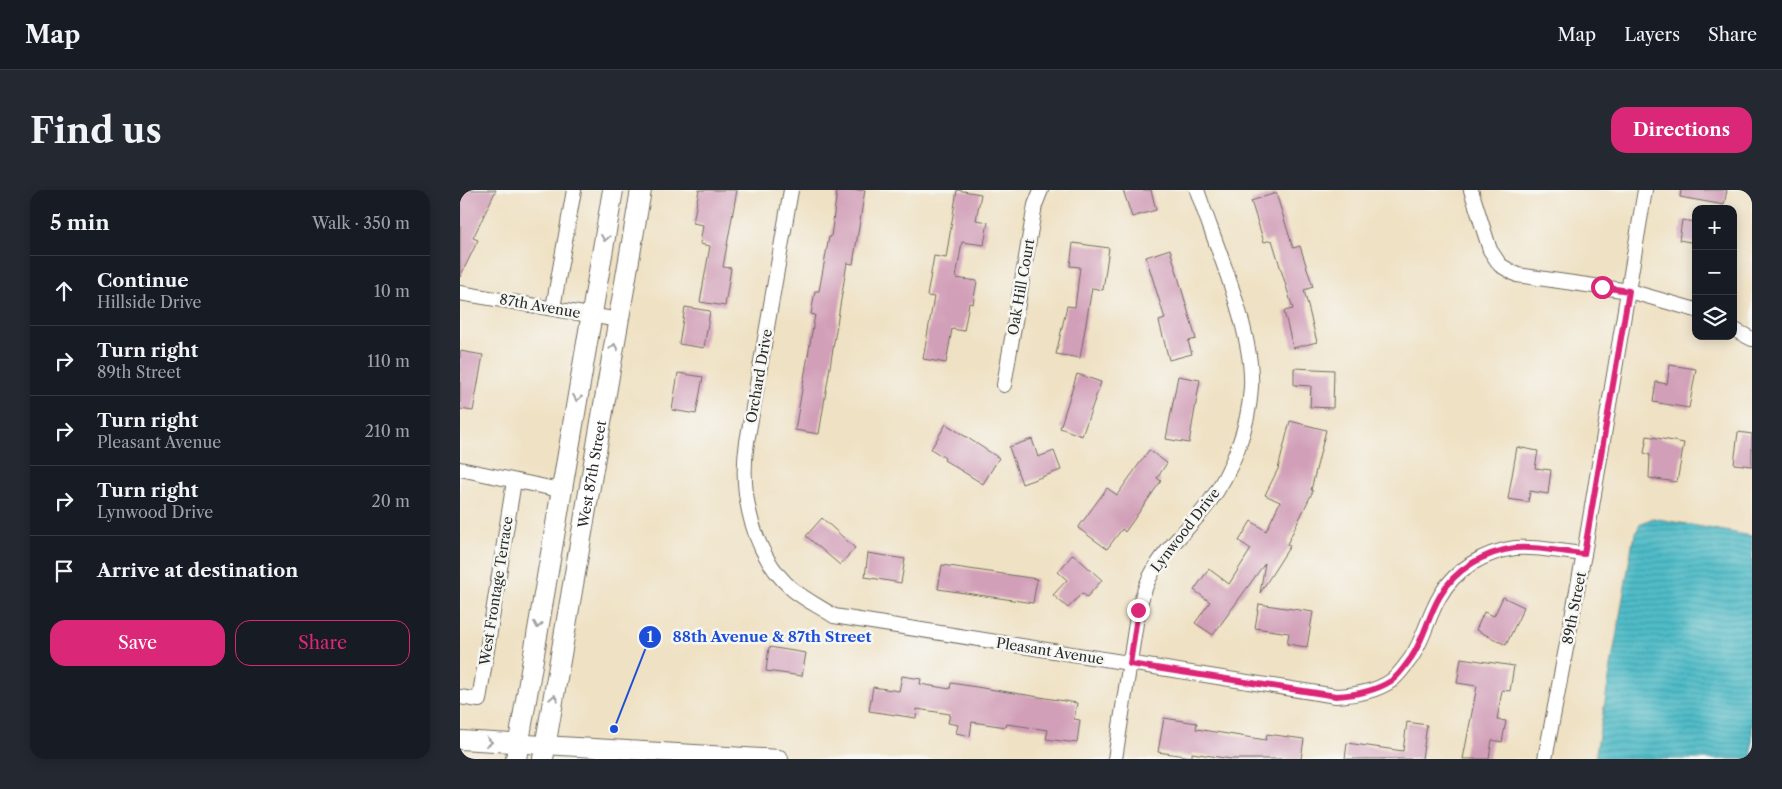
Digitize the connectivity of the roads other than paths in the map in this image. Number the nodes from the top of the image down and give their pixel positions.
1 (574, 190) edge
2 (613, 190) edge
3 (641, 190) edge
4 (791, 190) edge
5 (1041, 190) edge
6 (1197, 190) edge
7 (1471, 190) edge
8 (1645, 190) edge
9 (1629, 291) junction
10 (460, 292) edge
11 (553, 308) junction
12 (1692, 309) edge
13 (592, 315) junction
14 (619, 320) junction
15 (1737, 331) edge
16 (1752, 339) edge
17 (1004, 385) dead end
18 (460, 469) edge
19 (514, 481) junction
20 (560, 490) junction
21 (1584, 554) junction
22 (767, 560) joint
23 (1130, 664) junction
24 (460, 698) edge
25 (460, 740) edge
26 (517, 751) edge
27 (544, 752) edge
28 (779, 759) edge
29 (1115, 759) edge
30 (1545, 759) edge

1 - 11 street
2 -> 13 main road, West 87th Street
3 - 14 main road, West 87th Street
4 - 22 street, Orchard Drive
5 - 17 street, Oak Hill Court
6 - 23 street, Lynwood Drive
7 - 9 street
8 - 9 street, 89th Street
9 - 12 street
9 - 21 street, 89th Street
10 - 11 street, 87th Avenue
11 - 13 street, 87th Avenue
13 - 14 street, 87th Avenue
13 -> 20 main road, West 87th Street
27 -> 14 main road, West 87th Street
15 - 16 street
18 - 19 street
19 - 20 street
19 - 24 street, West Frontage Terrace
20 -> 26 main road, West 87th Street
21 - 23 street, Pleasant Avenue
21 - 30 street, 89th Street
22 - 23 street, Pleasant Avenue
23 - 29 street, Lynwood Drive
25 -> 26 street
26 - 27 street
27 - 28 street

